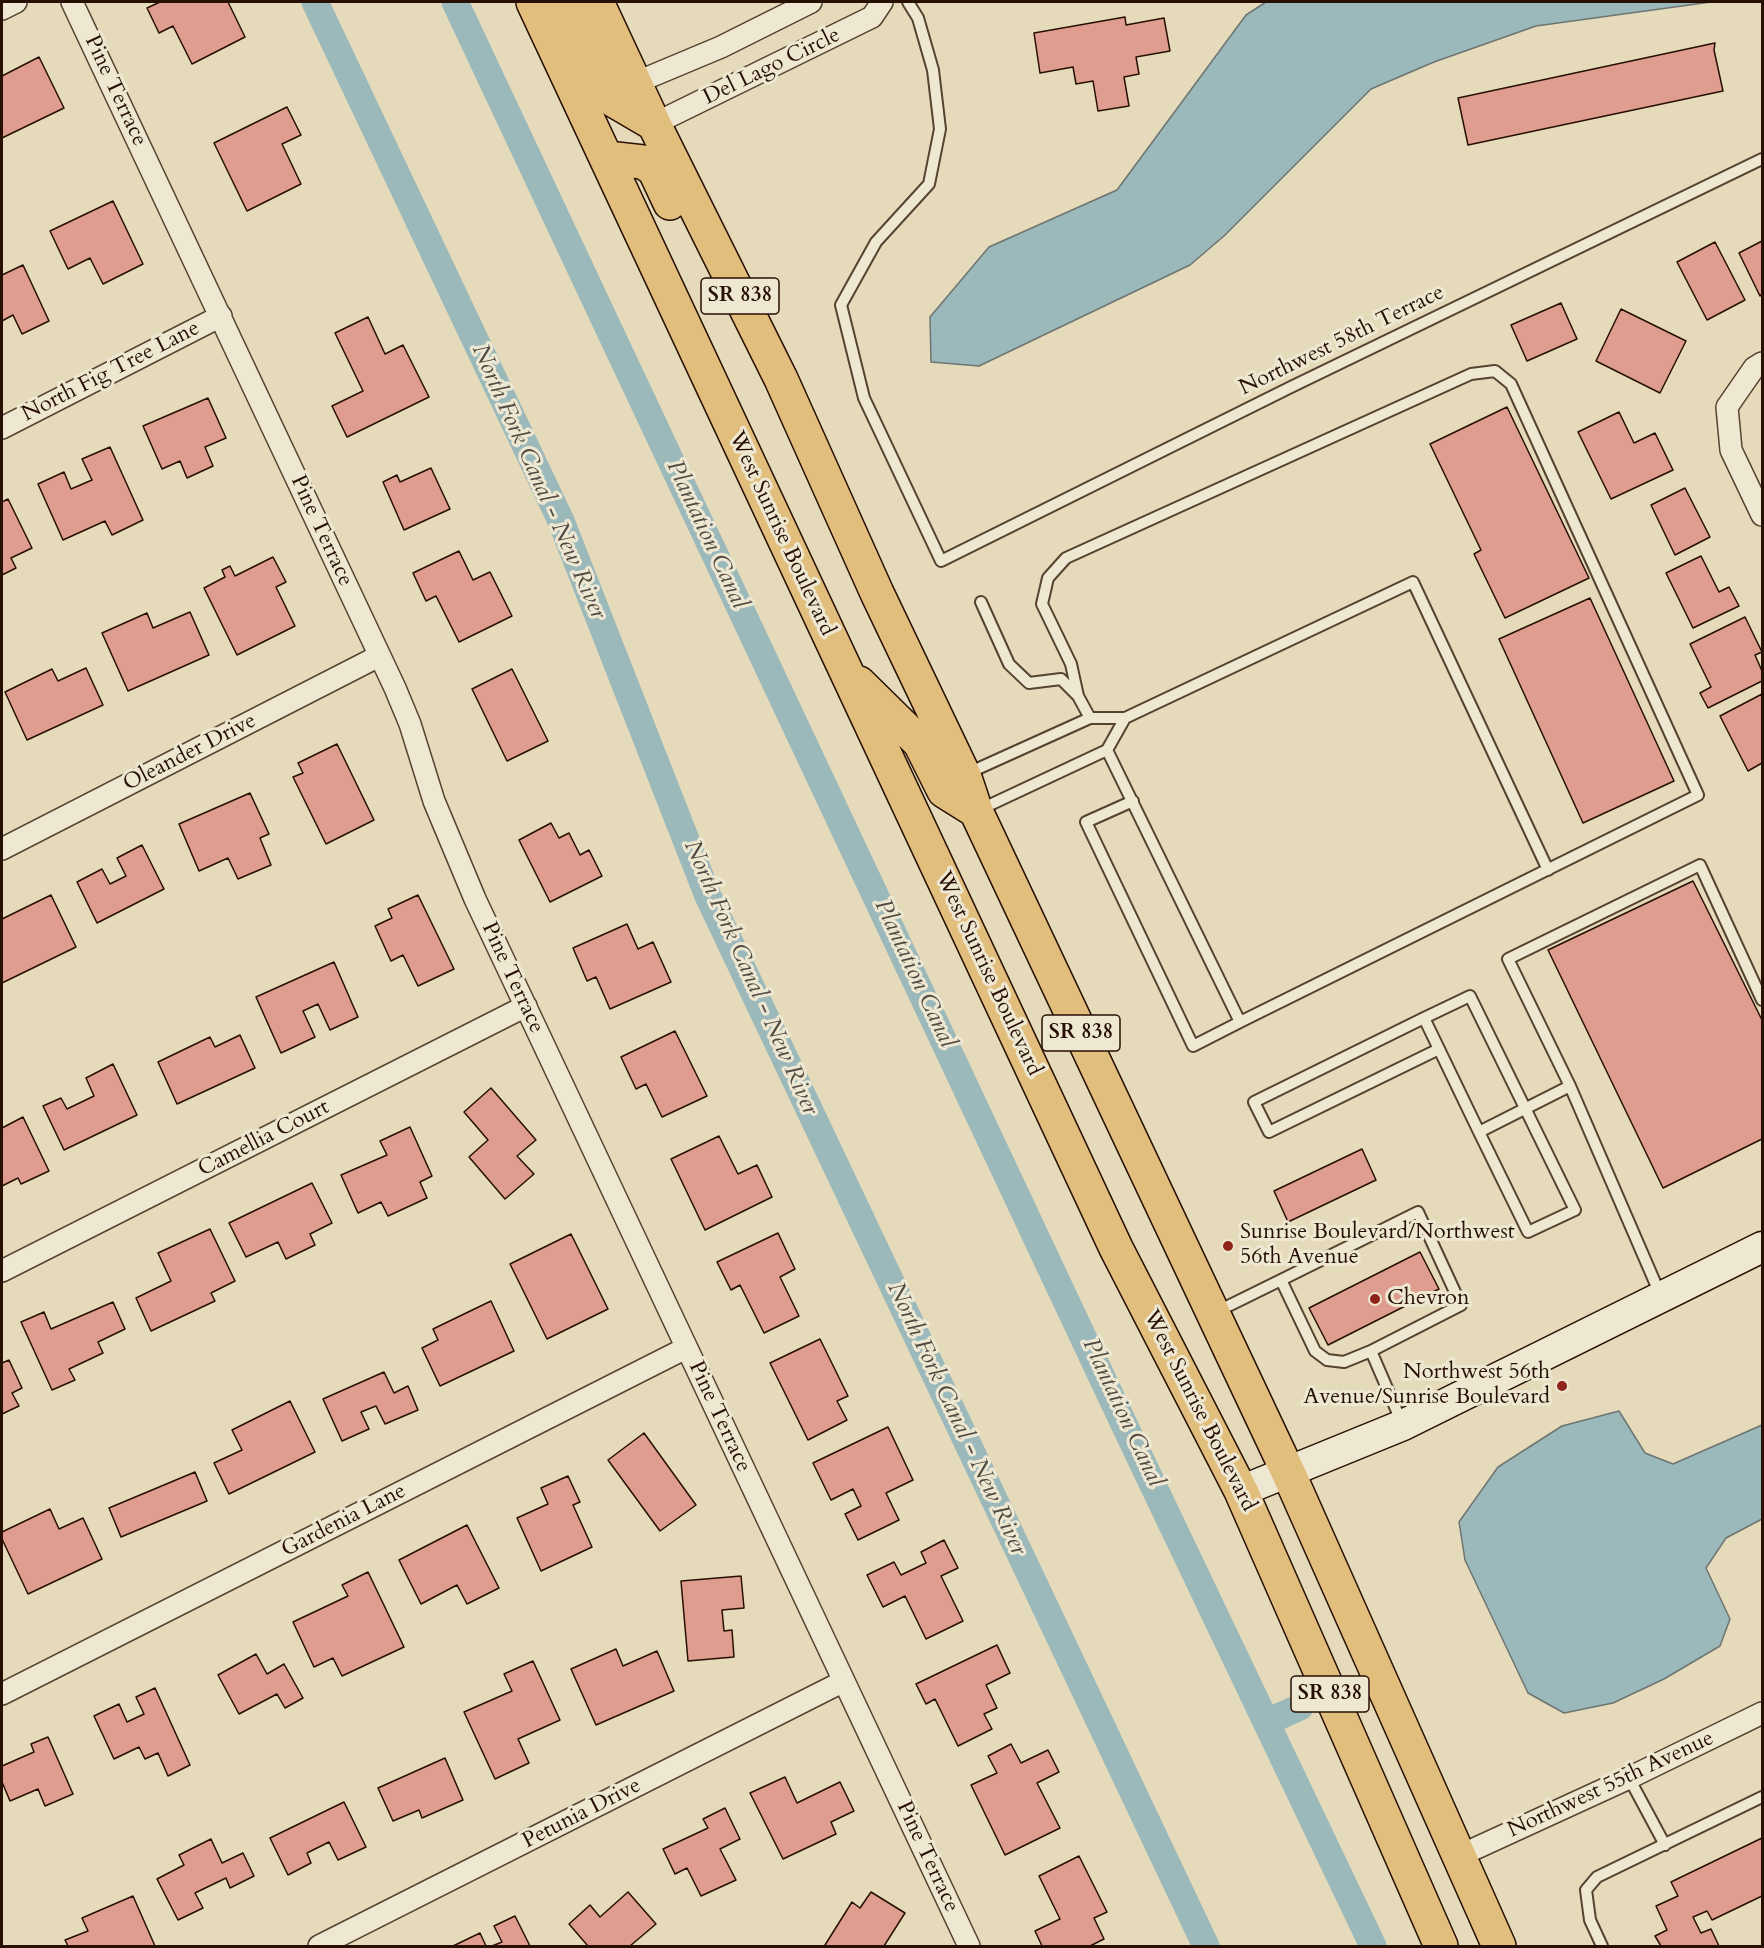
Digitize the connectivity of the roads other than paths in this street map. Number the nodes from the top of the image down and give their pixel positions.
1 (16, 2) edge
2 (72, 2) edge
3 (533, 2) edge
4 (566, 2) edge
5 (597, 2) edge
6 (811, 2) edge
7 (882, 2) edge
8 (908, 2) edge
9 (2, 9) edge
10 (635, 83) junction
11 (654, 124) junction
12 (607, 158) junction
13 (1762, 159) edge
14 (221, 316) junction
15 (1762, 363) edge
16 (781, 379) junction
17 (2, 428) edge
18 (1762, 514) edge
19 (981, 602) dead end
20 (380, 656) junction
21 (843, 667) junction
22 (1078, 696) junction
23 (1090, 718) junction
24 (1125, 718) junction
25 (1107, 750) junction
26 (964, 775) junction
27 (1133, 801) junction
28 (976, 811) junction
29 (2, 849) edge
30 (1548, 870) junction
31 (1762, 1000) edge
32 (525, 1006) junction
33 (1424, 1018) junction
34 (1240, 1022) junction
35 (1439, 1048) junction
36 (1570, 1086) junction
37 (1526, 1108) junction
38 (1479, 1132) junction
39 (1762, 1247) edge
40 (2, 1272) edge
41 (1281, 1280) junction
42 (1661, 1297) junction
43 (1214, 1314) junction
44 (687, 1348) junction
45 (1371, 1351) junction
46 (1403, 1425) junction
47 (1288, 1472) junction
48 (1241, 1491) junction
49 (844, 1681) junction
50 (2, 1694) edge
51 (1762, 1713) edge
52 (1629, 1778) junction
53 (1762, 1797) edge
54 (1665, 1845) junction
55 (1459, 1856) junction
56 (1419, 1898) junction
57 (319, 1947) edge
58 (969, 1947) edge
59 (1428, 1947) edge
60 (1441, 1947) edge
61 (1499, 1947) edge
62 (1602, 1947) edge

1 - 9 street
2 - 14 street, Pine Terrace
3 - 12 highway, West Sunrise Boulevard / SR 838
4 - 11 highway
5 - 10 highway, SR 838
6 - 10 street, Del Lago Circle
7 - 11 street, Del Lago Circle
8 - 13 lane, Northwest 58th Terrace
10 - 11 highway, SR 838
11 - 16 highway, SR 838
12 - 16 highway
12 - 21 highway, West Sunrise Boulevard / SR 838
14 - 17 street, North Fig Tree Lane
14 - 20 street, Pine Terrace
15 - 18 street
16 - 26 highway, SR 838
19 - 22 lane
20 - 29 street, Oleander Drive
20 - 32 street, Pine Terrace
21 - 28 highway
21 - 48 highway, West Sunrise Boulevard / SR 838
22 - 23 lane
22 - 30 lane
23 - 24 lane
23 - 26 lane
24 - 25 lane
24 - 30 lane
25 - 27 lane
25 - 28 lane
26 - 28 highway, SR 838
27 - 34 lane
27 - 34 lane
28 - 43 highway, SR 838
30 - 34 lane
31 - 36 lane
32 - 40 street, Camellia Court
32 - 44 street, Pine Terrace
33 - 35 lane
33 - 35 lane
33 - 37 lane
35 - 38 lane
36 - 37 lane
36 - 42 lane
37 - 38 lane
37 - 38 lane
39 - 42 street
41 - 43 lane
41 - 45 lane
41 - 45 lane
42 - 46 street
43 - 47 highway, SR 838
44 - 49 street, Pine Terrace
44 - 50 street, Gardenia Lane
45 - 46 lane
46 - 47 street
47 - 48 street
47 - 55 highway, SR 838
48 - 56 highway, West Sunrise Boulevard / SR 838
49 - 57 street, Petunia Drive
49 - 58 street, Pine Terrace
51 - 52 street, Northwest 55th Avenue
52 - 54 lane
52 - 55 street, Northwest 55th Avenue
53 - 54 lane
54 - 62 lane
55 - 61 highway, SR 838
56 - 59 highway
56 - 60 highway, West Sunrise Boulevard / SR 838

